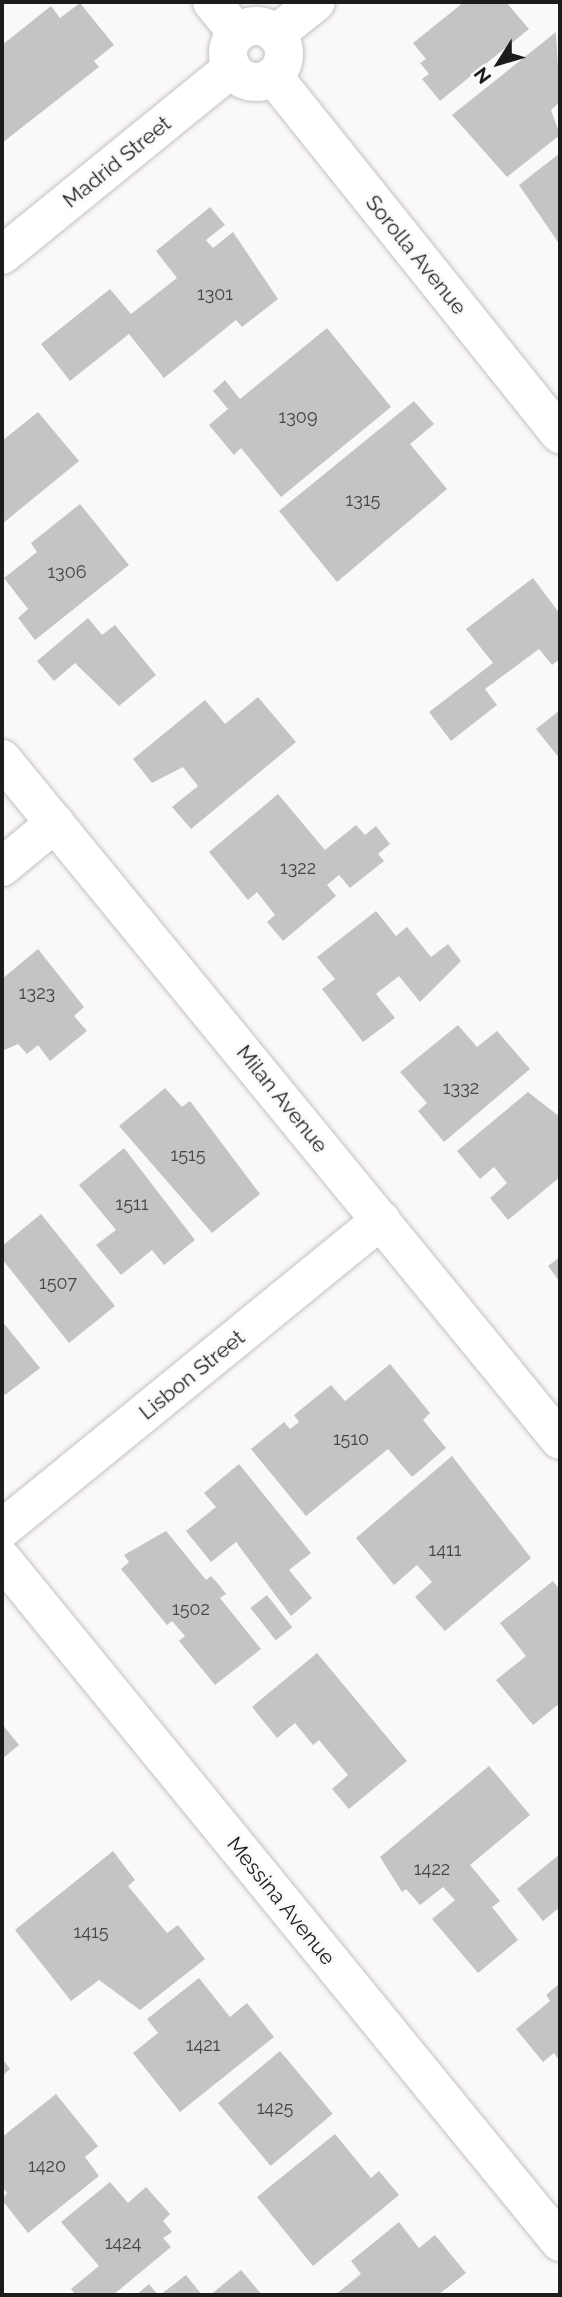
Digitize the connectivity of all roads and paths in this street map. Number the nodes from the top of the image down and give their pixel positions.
1 (212, 2) edge
2 (316, 2) edge
3 (276, 34) junction
4 (235, 50) junction
5 (273, 76) junction
6 (2, 255) edge
7 (560, 434) edge
8 (2, 759) edge
9 (55, 823) junction
10 (2, 867) edge
11 (382, 1220) junction
12 (560, 1440) edge
13 (2, 1530) edge
14 (2, 1559) edge
15 (560, 2242) edge

1 - 4 street
2 - 3 street
3 - 4 street
3 - 5 street
4 - 5 street
4 - 6 street, Madrid Street
5 - 7 street, Sorolla Avenue
8 - 9 street, Milan Avenue
9 - 10 street
9 - 11 street, Milan Avenue
11 - 12 street, Milan Avenue
11 - 13 street, Lisbon Street
14 - 15 street, Messina Avenue

